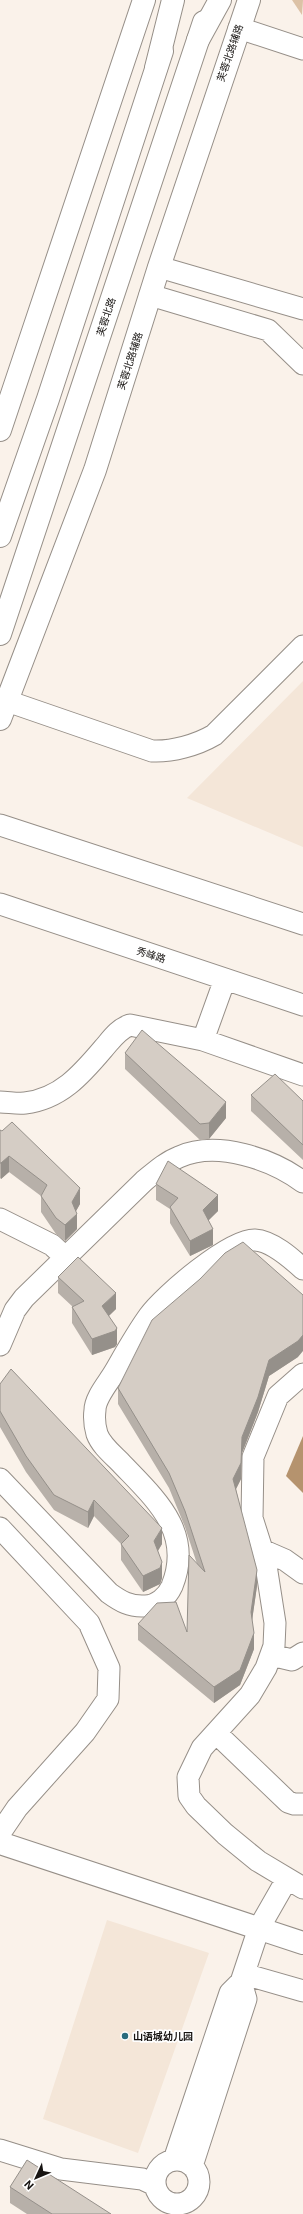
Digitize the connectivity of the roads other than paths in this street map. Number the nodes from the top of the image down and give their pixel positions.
1 (144, 0) edge
2 (173, 0) edge
3 (179, 0) edge
4 (212, 0) edge
5 (220, 0) edge
6 (249, 0) edge
7 (238, 28) junction
8 (198, 40) junction
9 (303, 49) edge
10 (156, 68) junction
11 (159, 267) junction
12 (150, 295) junction
13 (303, 309) edge
14 (303, 364) edge
15 (0, 430) edge
16 (0, 536) edge
17 (0, 634) edge
18 (303, 646) edge
19 (3, 710) edge
20 (0, 825) edge
21 (0, 904) edge
22 (303, 924) edge
23 (225, 980) junction
24 (303, 1005) edge
25 (203, 1040) junction
26 (303, 1075) edge
27 (0, 1102) edge
28 (303, 1182) edge
29 (0, 1219) edge
30 (66, 1258) junction
31 (303, 1269) edge
32 (0, 1345) edge
33 (303, 1374) edge
34 (0, 1479) edge
35 (0, 1528) edge
36 (262, 1550) junction
37 (303, 1573) edge
38 (303, 1653) edge
39 (271, 1655) junction
40 (216, 1733) junction
41 (303, 1804) edge
42 (0, 1833) edge
43 (0, 1843) edge
44 (295, 1884) edge
45 (259, 1928) junction
46 (303, 1943) edge
47 (242, 1978) junction
48 (303, 1991) edge
49 (0, 2150) edge
50 (183, 2163) junction
51 (158, 2188) junction

1 - 15 main road
2 - 10 main road
3 - 10 main road
4 - 8 main road, 芙蓉北路
5 - 8 main road
6 - 7 main road, 芙蓉北路辅路
7 - 9 street
7 - 11 main road, 芙蓉北路辅路
8 - 17 main road, 芙蓉北路
10 - 16 main road
11 - 12 main road, 芙蓉北路辅路
11 - 13 street
12 - 14 street
12 - 19 main road, 芙蓉北路辅路
18 - 19 street
20 - 22 street
21 - 23 street, 秀峰路
23 - 24 street, 秀峰路
23 - 25 street
25 - 26 street
25 - 27 street
28 - 30 street
29 - 30 street
30 - 32 street
31 - 34 street
33 - 36 street
35 - 42 street
36 - 37 street
36 - 39 street
38 - 39 street
39 - 40 street
40 - 41 street
40 - 44 street
43 - 45 main road
44 - 45 street
45 - 46 main road
45 - 47 street
47 - 48 street
47 - 50 street
49 - 51 street
50 - 51 street
50 - 51 street

